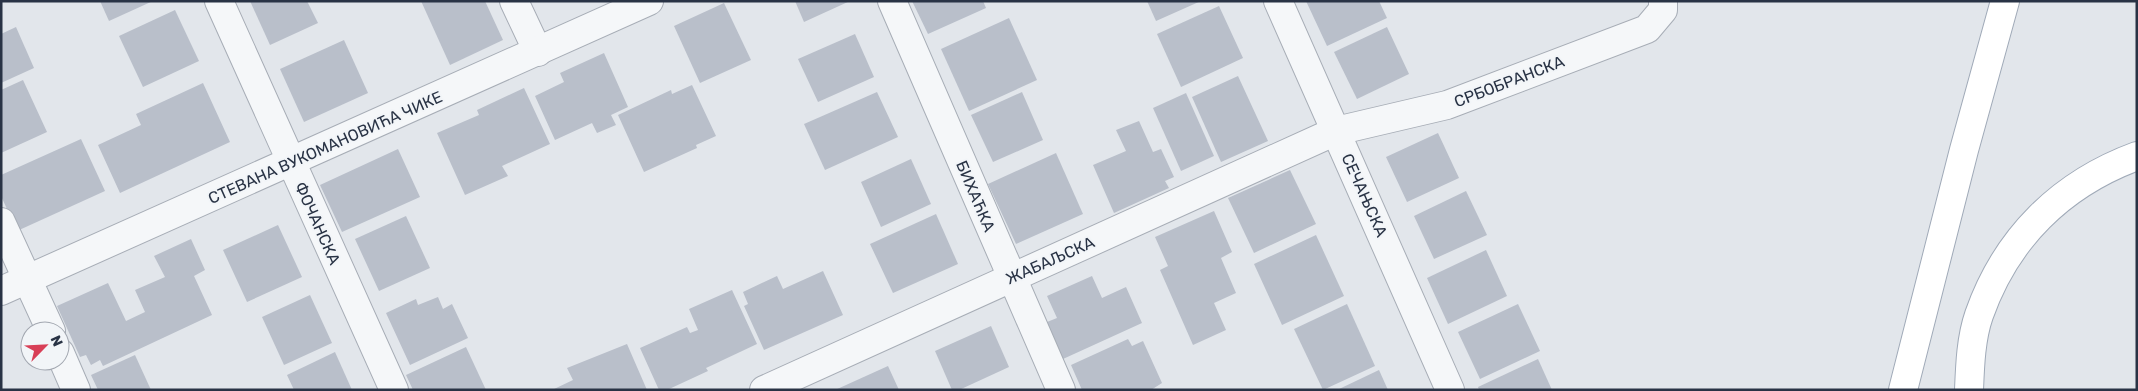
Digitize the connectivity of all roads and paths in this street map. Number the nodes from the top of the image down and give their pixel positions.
1 (219, 1) edge
2 (514, 1) edge
3 (649, 1) edge
4 (892, 1) edge
5 (1278, 1) edge
6 (1663, 1) edge
7 (2005, 1) edge
8 (538, 52) junction
9 (1336, 131) junction
10 (2137, 156) edge
11 (290, 162) junction
12 (1, 222) edge
13 (1012, 276) junction
14 (28, 279) junction
15 (1, 291) edge
16 (46, 321) edge
17 (68, 371) edge
18 (76, 390) edge
19 (394, 390) edge
20 (764, 390) edge
21 (1061, 390) edge
22 (1450, 390) edge
23 (1903, 390) edge
24 (1969, 390) edge

1 - 11 street, ФОЧАНСКА
2 - 8 street
3 - 8 street, СТЕВАНА ВУКОМАНОВИЋА ЧИКЕ
4 - 13 street, БИХАЋКА
5 - 9 street, СЕЧАЊСКА
6 - 9 street, СРБОБРАНСКА
7 - 23 main road
8 - 11 street, СТЕВАНА ВУКОМАНОВИЋА ЧИКЕ
9 - 13 street, ЖАБАЉСКА
9 - 22 street, СЕЧАЊСКА
10 - 24 main road
11 - 14 street, СТЕВАНА ВУКОМАНОВИЋА ЧИКЕ
11 - 19 street, ФОЧАНСКА
12 - 14 street
13 - 20 street, ЖАБАЉСКА
13 - 21 street, БИХАЋКА
14 - 15 street, СТЕВАНА ВУКОМАНОВИЋА ЧИКЕ
14 - 16 street
17 - 18 street

